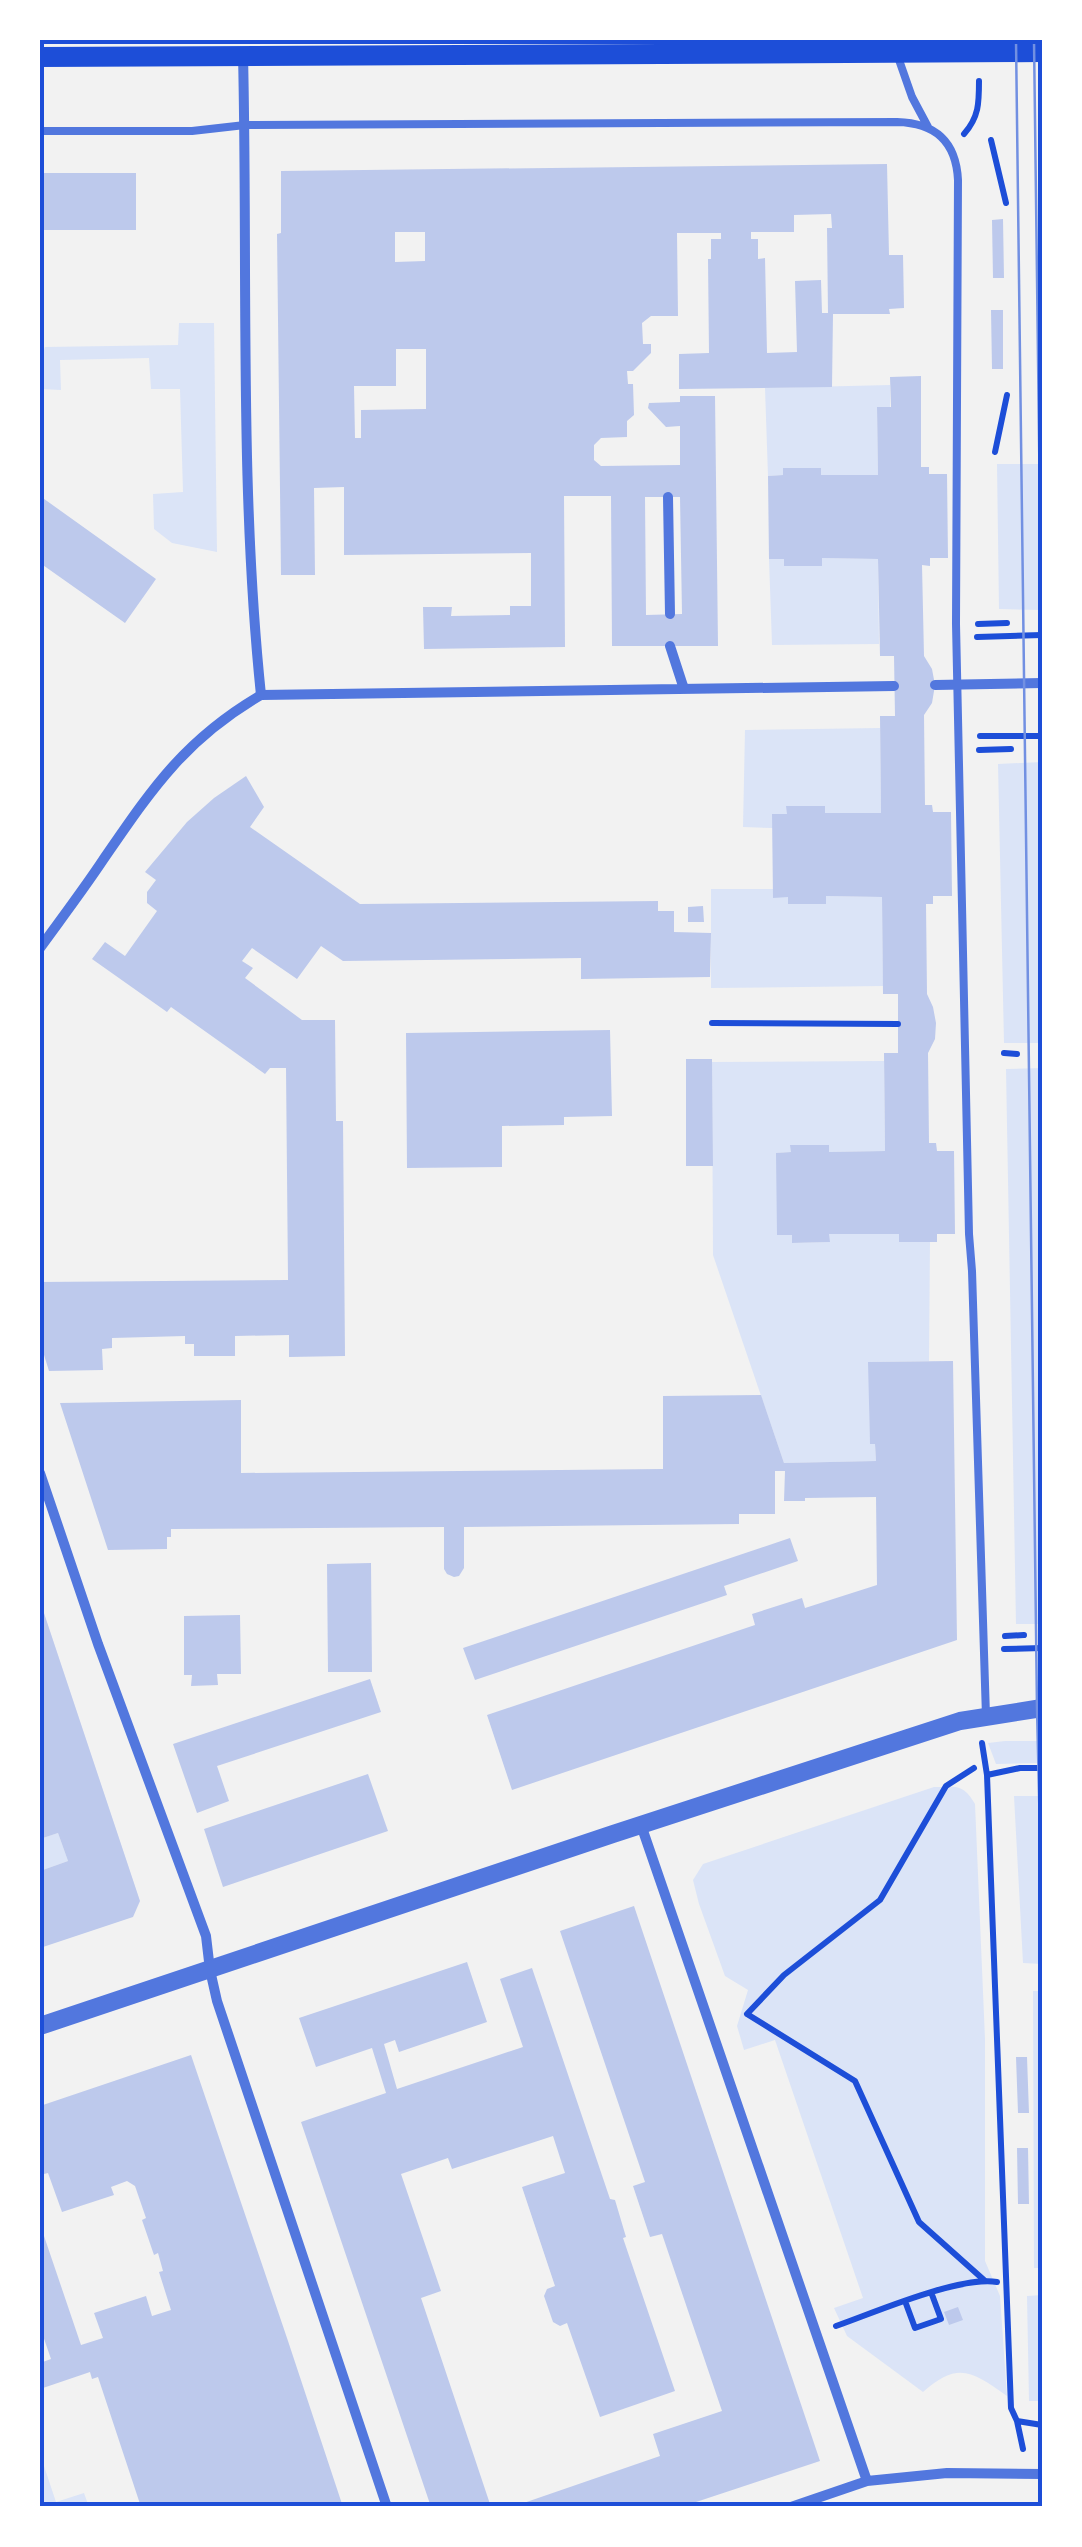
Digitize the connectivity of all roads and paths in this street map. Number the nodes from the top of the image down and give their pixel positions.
1 (1042, 52) edge
2 (897, 53) junction
3 (243, 55) junction
4 (40, 57) edge
5 (979, 76) dead end
6 (245, 125) junction
7 (928, 126) junction
8 (40, 131) edge
9 (961, 138) dead end
10 (992, 140) dead end
11 (1006, 202) dead end
12 (1008, 395) dead end
13 (996, 452) dead end
14 (668, 497) dead end
15 (670, 614) dead end
16 (1007, 623) dead end
17 (974, 624) dead end
18 (1042, 635) edge
19 (971, 637) dead end
20 (670, 646) dead end
21 (1042, 683) edge
22 (935, 685) dead end
23 (958, 685) junction
24 (894, 686) dead end
25 (684, 689) junction
26 (261, 696) junction
27 (972, 736) dead end
28 (1042, 736) edge
29 (1011, 749) dead end
30 (972, 750) dead end
31 (40, 948) edge
32 (712, 1023) dead end
33 (898, 1024) dead end
34 (1004, 1053) dead end
35 (1018, 1054) dead end
36 (40, 1473) edge
37 (1042, 1648) edge
38 (1022, 1649) dead end
39 (1042, 1708) edge
40 (986, 1717) junction
41 (984, 1750) dead end
42 (974, 1768) dead end
43 (1042, 1768) edge
44 (987, 1775) junction
45 (641, 1826) junction
46 (210, 1970) junction
47 (40, 2026) edge
48 (984, 2280) junction
49 (997, 2282) dead end
50 (932, 2292) junction
51 (906, 2301) junction
52 (836, 2326) dead end
53 (1018, 2421) junction
54 (1042, 2424) edge
55 (1023, 2443) dead end
56 (1042, 2474) edge
57 (866, 2481) junction
58 (387, 2507) edge
59 (792, 2507) edge

1 - 2 main road
2 - 3 main road
2 - 7 lane
3 - 4 main road
3 - 6 street
5 - 9 path
6 - 7 lane
6 - 8 lane
6 - 26 street
7 - 23 lane
10 - 11 path
12 - 13 path
14 - 15 street
16 - 17 path
18 - 19 path
20 - 25 street
21 - 23 street
22 - 23 street
23 - 40 lane
24 - 25 street
25 - 26 street
26 - 31 street
27 - 28 path
29 - 30 path
32 - 33 path
34 - 35 path
36 - 46 street
37 - 38 path
39 - 40 street
40 - 45 street
41 - 44 path
42 - 48 path
43 - 44 path
44 - 53 path
45 - 46 street
45 - 57 street
46 - 47 street
46 - 58 street
48 - 49 path
48 - 50 path
50 - 51 path
50 - 51 path
51 - 52 path
53 - 54 path
53 - 55 path
56 - 57 street
57 - 59 street

